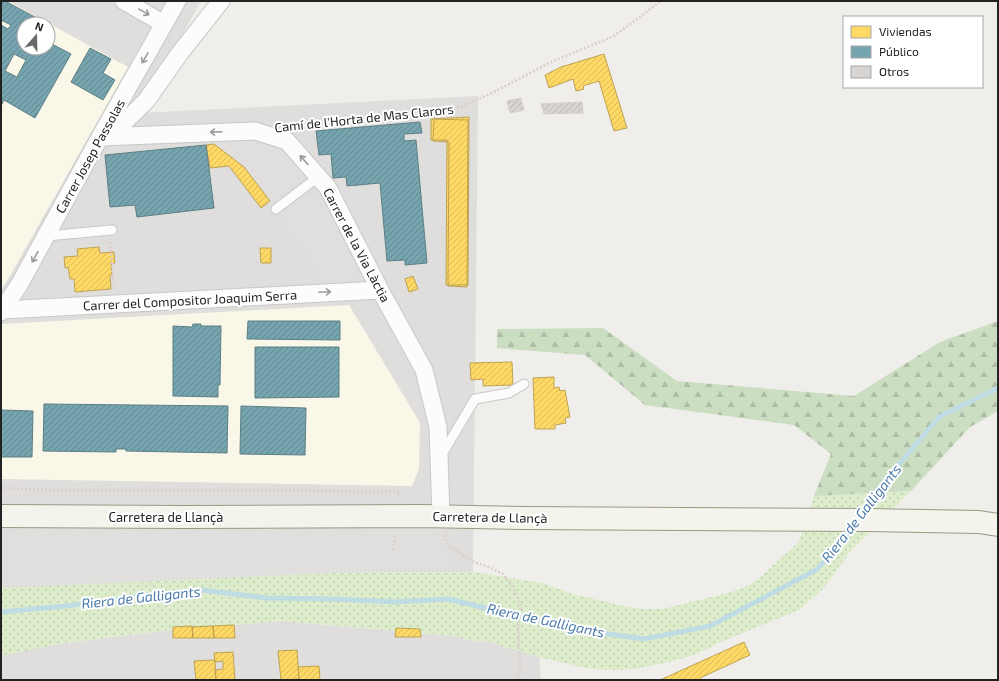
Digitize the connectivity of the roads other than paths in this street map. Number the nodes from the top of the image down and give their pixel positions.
1 (124, 1) edge
2 (177, 1) edge
3 (221, 1) edge
4 (164, 24) junction
5 (105, 136) junction
6 (318, 177) junction
7 (276, 209) dead end
8 (110, 230) road end
9 (46, 236) junction
10 (19, 285) junction
11 (380, 290) junction
12 (32, 308) junction
13 (2, 311) edge
14 (524, 384) dead end
15 (439, 459) junction
16 (1, 516) edge
17 (992, 521) edge
18 (441, 523) junction

1 -> 4 street
2 - 4 street, Carrer Josep Passolas
3 - 5 street
4 -> 5 street, Carrer Josep Passolas
6 -> 5 street, Carrer de la Via Làctia
5 - 9 street, Carrer Josep Passolas
6 - 7 lane
6 - 11 street, Carrer de la Via Làctia
8 - 9 lane
9 -> 10 street, Carrer Josep Passolas
10 - 12 street
10 - 13 street, Carrer Josep Passolas
12 -> 11 street, Carrer del Compositor Joaquim Serra
11 - 15 street, Carrer de la Via Làctia
12 - 13 street, Carrer del Compositor Joaquim Serra
14 - 15 lane
15 - 18 street, Carrer de la Via Làctia
16 - 18 street, Carretera de Llançà
17 - 18 street, Carretera de Llançà

